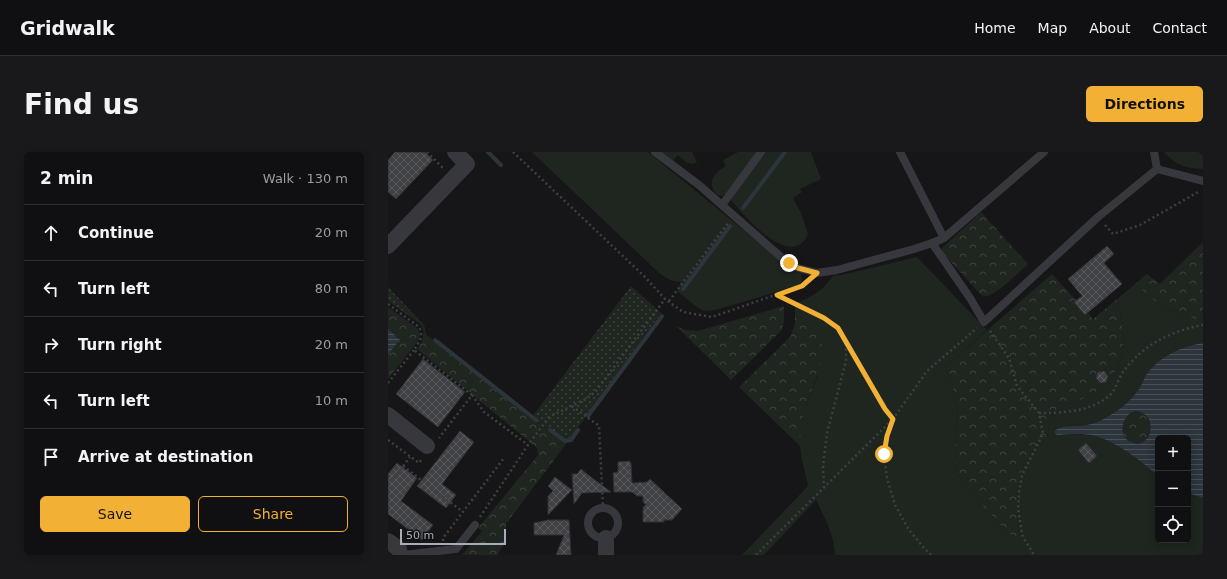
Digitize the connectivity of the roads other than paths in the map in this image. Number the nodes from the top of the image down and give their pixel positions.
1 (455, 152) edge
2 (655, 152) edge
3 (761, 152) edge
4 (900, 152) edge
5 (1044, 152) edge
6 (1154, 152) edge
7 (1157, 169) junction
8 (1202, 185) edge
9 (722, 205) junction
10 (944, 238) junction
11 (932, 243) junction
12 (388, 246) edge
13 (388, 415) edge
14 (431, 444) road end
15 (475, 525) road end
16 (606, 538) junction
17 (388, 541) edge
18 (402, 555) edge
19 (606, 555) edge

1 - 12 street
2 - 9 lane
3 - 9 lane
4 - 10 lane
5 - 10 lane
6 - 7 lane
7 - 8 lane
7 - 11 lane
9 - 11 lane
10 - 11 lane
13 - 14 street
15 - 18 lane
16 - 16 lane
16 - 19 street
17 - 18 street

